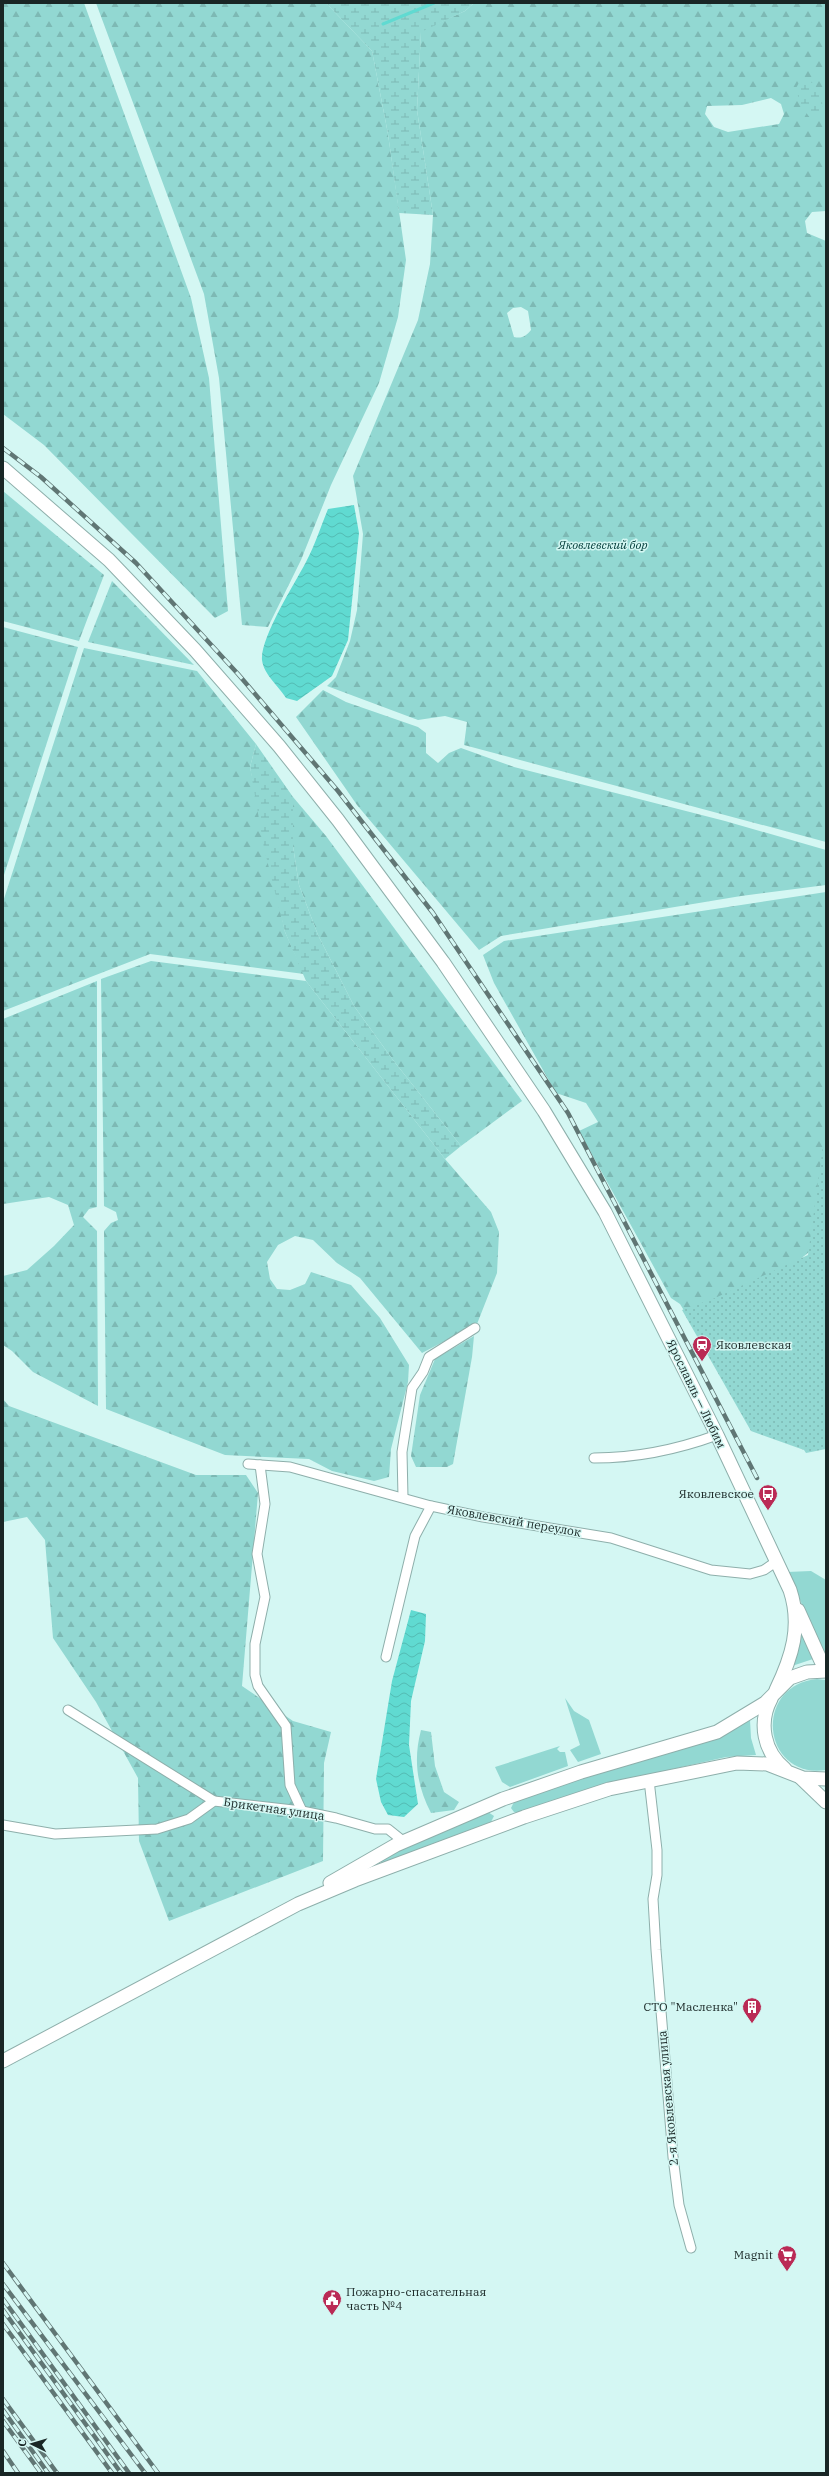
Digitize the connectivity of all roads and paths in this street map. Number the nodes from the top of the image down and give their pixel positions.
1 (3, 468) edge
2 (475, 1328) dead end
3 (717, 1435) junction
4 (594, 1458) dead end
5 (248, 1464) dead end
6 (260, 1465) junction
7 (403, 1497) junction
8 (431, 1506) junction
9 (777, 1561) junction
10 (790, 1590) junction
11 (386, 1657) dead end
12 (826, 1667) edge
13 (826, 1671) edge
14 (775, 1692) junction
15 (68, 1710) dead end
16 (793, 1774) junction
17 (826, 1779) edge
18 (649, 1780) junction
19 (214, 1801) junction
20 (826, 1802) edge
21 (302, 1811) junction
22 (3, 1825) edge
23 (403, 1841) junction
24 (281, 1913) junction
25 (3, 2061) edge
26 (691, 2248) dead end

1 - 3 main road, Ярославль — Любим
2 - 7 street
3 - 4 street
3 - 9 main road, Ярославль — Любим
5 - 6 street, Яковлевский переулок
6 - 7 street, Яковлевский переулок
6 - 21 street
7 - 8 street, Яковлевский переулок
8 - 9 street, Яковлевский переулок
8 - 11 street
9 - 10 main road, Ярославль — Любим
10 - 12 main road
10 - 14 main road, Ярославль — Любим
13 - 14 main road
14 - 16 main road, Ярославль — Любим
14 - 23 main road
15 - 19 street
16 - 17 main road
16 - 18 main road
16 - 20 main road
18 - 24 main road
18 - 26 street, 2-я Яковлевская улица
19 - 21 street, Брикетная улица
19 - 22 street, Брикетная улица
21 - 23 street, Брикетная улица
23 - 24 main road
24 - 25 main road

